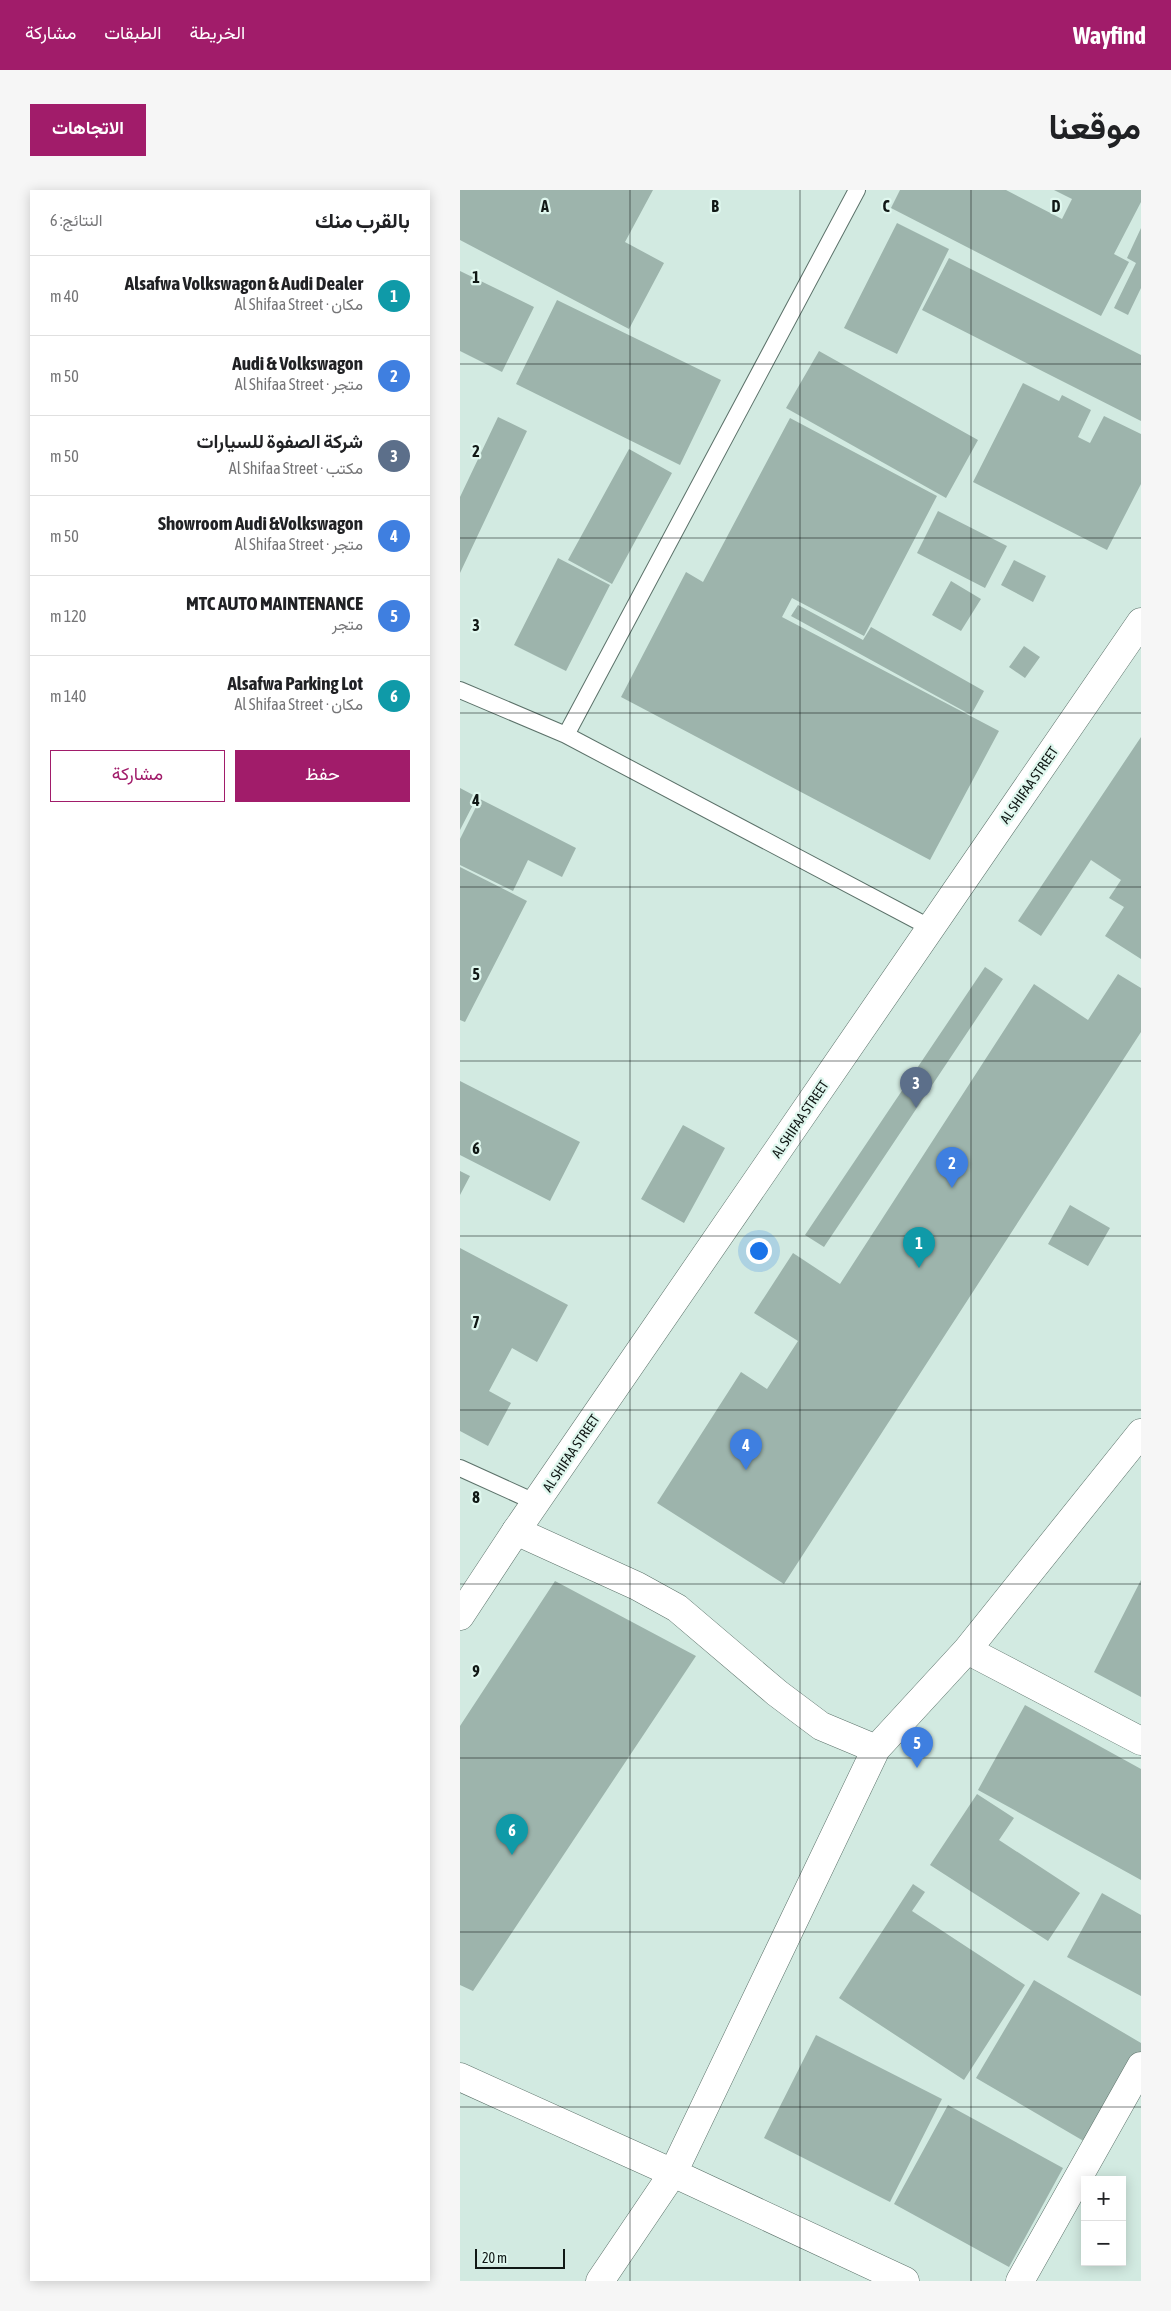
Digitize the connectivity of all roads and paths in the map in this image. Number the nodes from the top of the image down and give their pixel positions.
1 (857, 190) edge
2 (1141, 622) edge
3 (460, 690) edge
4 (566, 735) junction
5 (931, 928) junction
6 (1141, 1433) edge
7 (460, 1468) edge
8 (537, 1503) junction
9 (516, 1531) junction
10 (460, 1616) edge
11 (968, 1650) junction
12 (1141, 1741) edge
13 (876, 1749) junction
14 (460, 2077) edge
15 (1137, 2083) edge
16 (673, 2173) junction
17 (600, 2281) edge
18 (905, 2281) edge
19 (1020, 2281) edge

1 - 4 lane
2 - 5 street, AL SHIFAA STREET
3 - 4 lane
4 - 5 lane
5 - 8 street, AL SHIFAA STREET
6 - 11 street
7 - 8 lane
8 - 9 street, AL SHIFAA STREET
9 - 10 street, AL SHIFAA STREET
9 - 13 street
11 - 12 street
11 - 13 street
13 - 16 street
14 - 16 street
15 - 19 street
16 - 17 street
16 - 18 street

